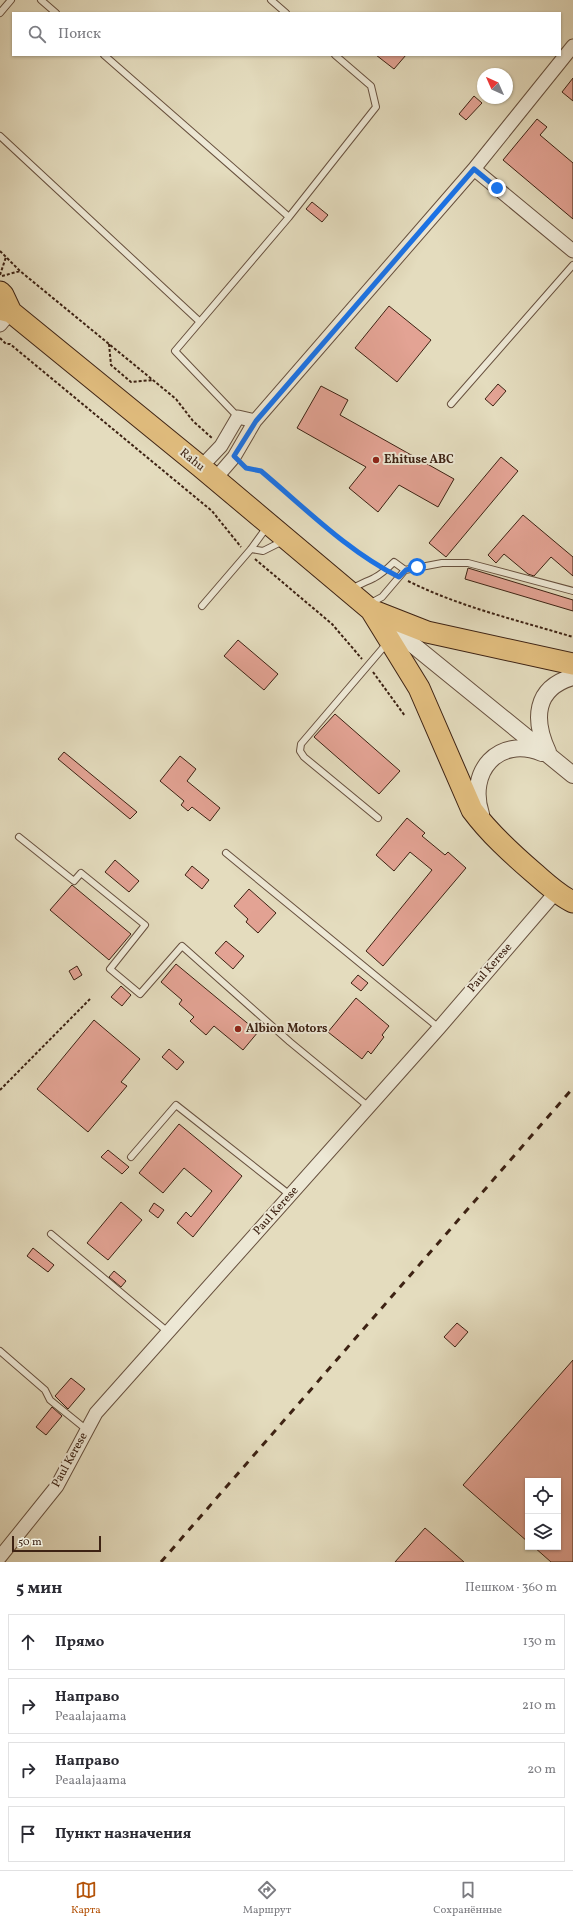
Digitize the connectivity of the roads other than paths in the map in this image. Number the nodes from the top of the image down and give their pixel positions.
1 (11, 0) edge
2 (41, 0) edge
3 (271, 0) edge
4 (55, 12) edge
5 (285, 12) edge
6 (0, 13) edge
7 (573, 46) edge
8 (105, 56) edge
9 (336, 56) edge
10 (0, 136) edge
11 (474, 169) junction
12 (289, 217) junction
13 (573, 251) edge
14 (573, 265) edge
15 (0, 292) edge
16 (4, 315) edge
17 (199, 321) junction
18 (451, 404) dead end
19 (238, 417) junction
20 (256, 421) junction
21 (208, 473) junction
22 (268, 524) junction
23 (286, 539) junction
24 (249, 551) junction
25 (406, 570) junction
26 (573, 591) edge
27 (350, 592) junction
28 (202, 606) dead end
29 (379, 607) junction
30 (389, 640) junction
31 (573, 664) edge
32 (573, 677) edge
33 (550, 756) junction
34 (573, 775) edge
35 (378, 818) dead end
36 (485, 827) junction
37 (19, 837) dead end
38 (226, 853) dead end
39 (565, 897) edge
40 (439, 1028) junction
41 (368, 1107) junction
42 (132, 1157) dead end
43 (290, 1195) junction
44 (51, 1234) dead end
45 (168, 1332) junction
46 (0, 1351) edge
47 (87, 1431) junction
48 (0, 1557) edge

1 - 6 lane
2 - 4 lane
3 - 5 lane
7 - 11 street
8 - 12 lane
9 - 12 lane
10 - 17 lane
11 - 13 street
11 - 20 street
12 - 17 lane
14 - 18 lane
15 - 16 highway, Rahu
16 - 21 highway, Rahu
17 - 19 lane
19 - 20 street
19 - 21 street
20 - 21 street
21 - 22 highway, Rahu
22 - 23 highway, Rahu
22 - 24 lane
23 - 24 lane
23 - 27 highway, Rahu
24 - 28 lane
25 - 26 lane
25 - 27 lane
25 - 29 lane
27 - 29 highway, Rahu
29 - 30 highway
29 - 31 highway
29 - 33 street
30 - 35 lane
30 - 36 highway
32 - 33 street
33 - 34 street
33 - 36 street
36 - 39 highway
37 - 41 lane
38 - 40 lane
39 - 40 street, Paul Kerese
40 - 41 street, Paul Kerese
41 - 43 street, Paul Kerese
42 - 43 lane
43 - 45 street, Paul Kerese
44 - 45 lane
45 - 47 street, Paul Kerese
46 - 47 lane
47 - 48 street, Paul Kerese

